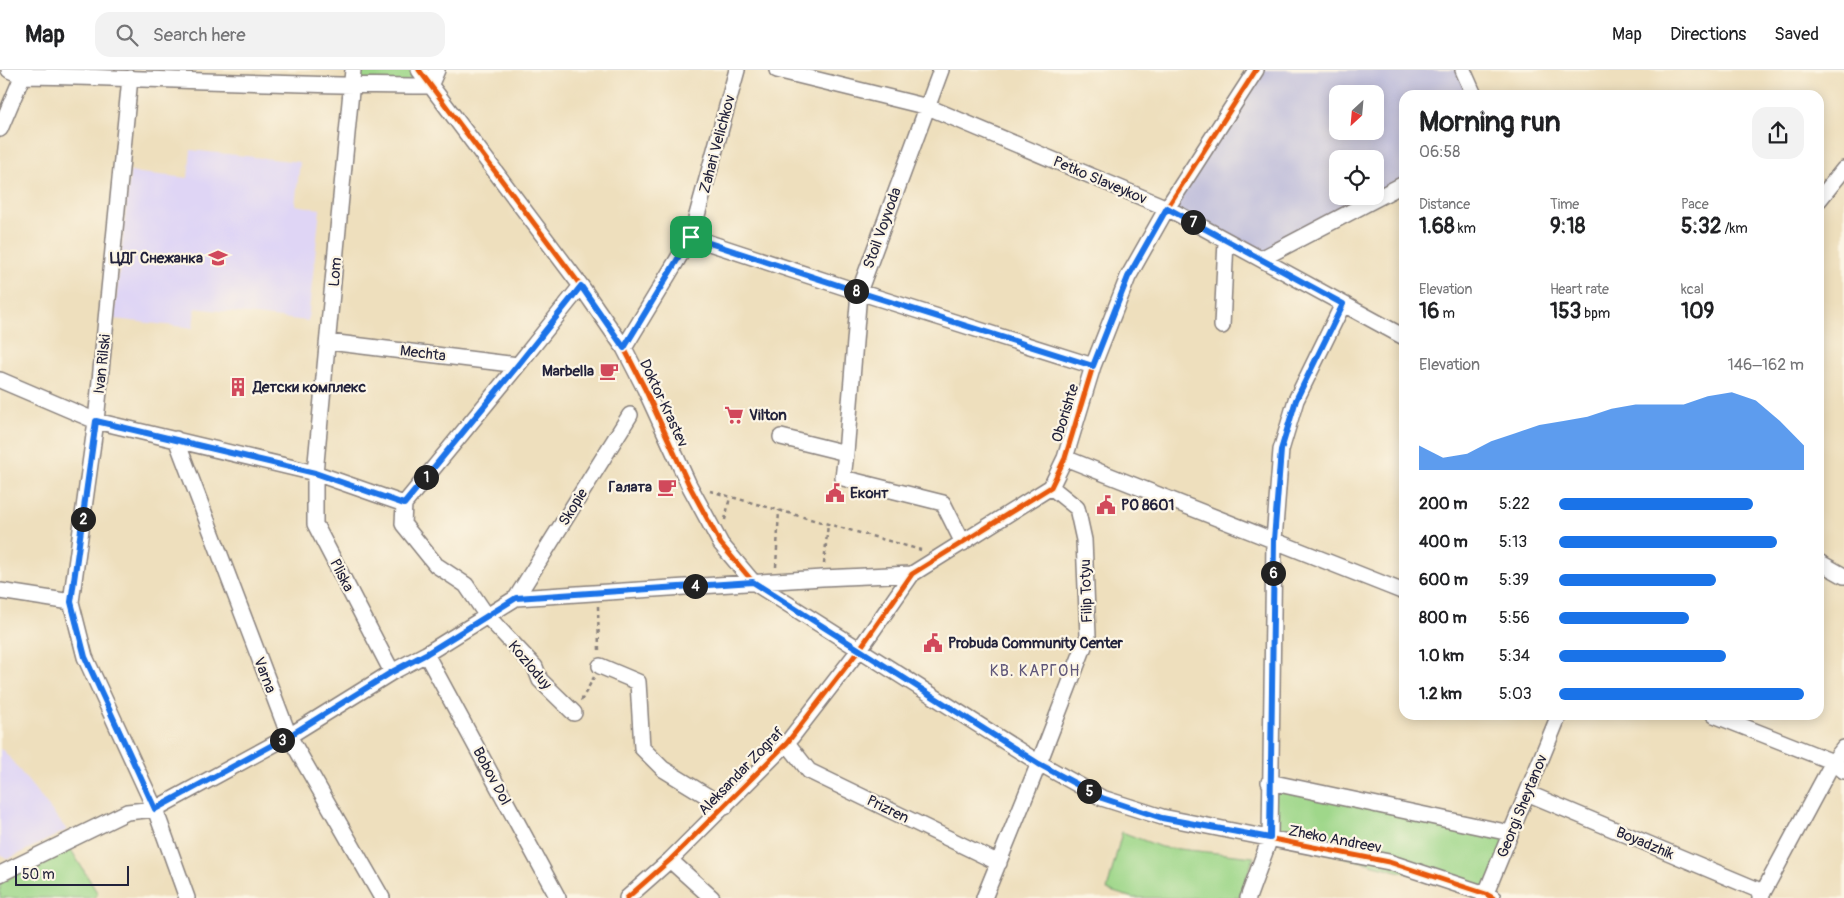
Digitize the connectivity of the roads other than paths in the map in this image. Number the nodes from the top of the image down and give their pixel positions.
1 (353, 70) edge
2 (419, 70) edge
3 (437, 70) edge
4 (737, 70) edge
5 (777, 70) edge
6 (941, 70) edge
7 (1256, 70) edge
8 (1463, 70) edge
9 (19, 72) edge
10 (130, 78) junction
11 (352, 86) junction
12 (430, 86) junction
13 (1472, 90) edge
14 (928, 106) junction
15 (0, 129) edge
16 (1844, 169) edge
17 (1399, 187) edge
18 (1824, 194) edge
19 (1167, 208) junction
20 (691, 237) junction
21 (1226, 241) junction
22 (1261, 259) junction
23 (581, 286) junction
24 (859, 292) junction
25 (1343, 304) junction
26 (1222, 326) dead end
27 (1399, 334) edge
28 (328, 342) junction
29 (624, 348) junction
30 (518, 365) junction
31 (1093, 366) junction
32 (0, 380) edge
33 (630, 415) dead end
34 (96, 421) junction
35 (780, 437) dead end
36 (176, 439) junction
37 (846, 453) junction
38 (1065, 458) junction
39 (315, 473) junction
40 (1051, 487) junction
41 (404, 504) junction
42 (1274, 540) junction
43 (963, 543) junction
44 (1824, 565) edge
45 (912, 574) junction
46 (1844, 576) edge
47 (753, 582) junction
48 (1399, 590) edge
49 (0, 592) edge
50 (516, 598) junction
51 (71, 602) junction
52 (487, 616) junction
53 (859, 650) junction
54 (426, 654) junction
55 (600, 666) dead end
56 (392, 672) junction
57 (574, 713) dead end
58 (1557, 720) edge
59 (1726, 720) edge
60 (289, 736) junction
61 (787, 743) junction
62 (1844, 748) edge
63 (1039, 764) junction
64 (1839, 766) edge
65 (1269, 782) junction
66 (1527, 793) junction
67 (725, 807) junction
68 (155, 809) junction
69 (1510, 833) junction
70 (1270, 838) junction
71 (670, 860) junction
72 (999, 863) junction
73 (3, 868) edge
74 (1762, 895) edge
75 (1488, 897) edge
76 (187, 898) edge
77 (382, 898) edge
78 (558, 898) edge
79 (627, 898) edge
80 (712, 898) edge
81 (984, 898) edge
82 (1248, 898) edge

1 - 11 street, Lom
2 - 12 street, Doktor Krastev
3 - 12 street
4 - 20 street, Zahari Velichkov
5 - 14 street, Petko Slaveykov
6 - 14 street, Stoil Voyvoda
7 - 19 street, Oborishte
8 - 13 street
9 - 10 street
9 - 15 street
10 - 11 street
10 - 34 street, Ivan Rilski
11 - 12 street
11 - 28 street, Lom
12 - 23 street, Doktor Krastev
14 - 19 street, Petko Slaveykov
14 - 24 street, Stoil Voyvoda
16 - 18 street
17 - 22 street
19 - 21 street, Petko Slaveykov
19 - 31 street, Oborishte
20 - 24 street
20 - 29 street, Zahari Velichkov
21 - 22 street, Petko Slaveykov
21 - 26 street
22 - 25 street, Petko Slaveykov
23 - 29 street, Doktor Krastev
23 - 30 street
24 - 31 street
24 - 37 street, Stoil Voyvoda
25 - 27 street, Petko Slaveykov
25 - 42 street
28 - 30 street, Mechta
28 - 39 street, Lom
29 - 47 street, Doktor Krastev
30 - 41 street
31 - 38 street, Oborishte
32 - 34 street
33 - 50 street, Skopie
34 - 36 street
34 - 51 street, Ivan Rilski
35 - 37 street
36 - 39 street
36 - 60 street, Varna
37 - 43 street, Stoil Voyvoda
38 - 40 street, Oborishte
38 - 42 street
39 - 41 street
39 - 56 street, Pliska
40 - 43 street
40 - 63 street, Filip Totyu
41 - 52 street, Kozloduy
42 - 48 street
42 - 65 street
43 - 45 street
44 - 46 street
45 - 47 street
45 - 53 street
47 - 50 street
47 - 53 street, Zheko Andreev
49 - 51 street
50 - 52 street
51 - 68 street, Ivan Rilski
52 - 54 street
52 - 57 street, Kozloduy
53 - 61 street, Aleksandar Zograf
53 - 63 street, Zheko Andreev
54 - 56 street
54 - 78 street, Bobov Dol
55 - 67 street
56 - 60 street
58 - 66 street, Georgi Sheytanov
59 - 64 street
60 - 68 street
60 - 77 street, Varna
61 - 67 street, Aleksandar Zograf
61 - 72 street, Prizren
62 - 64 street
63 - 70 street, Zheko Andreev
63 - 72 street, Filip Totyu
64 - 74 street
65 - 69 street
65 - 70 street
66 - 69 street, Georgi Sheytanov
66 - 74 street, Boyadzhik
67 - 71 street, Aleksandar Zograf
68 - 73 street
68 - 76 street, Ivan Rilski
69 - 75 street, Georgi Sheytanov
70 - 75 street, Zheko Andreev
70 - 82 street
71 - 79 street, Aleksandar Zograf
71 - 80 street
72 - 81 street, Filip Totyu

